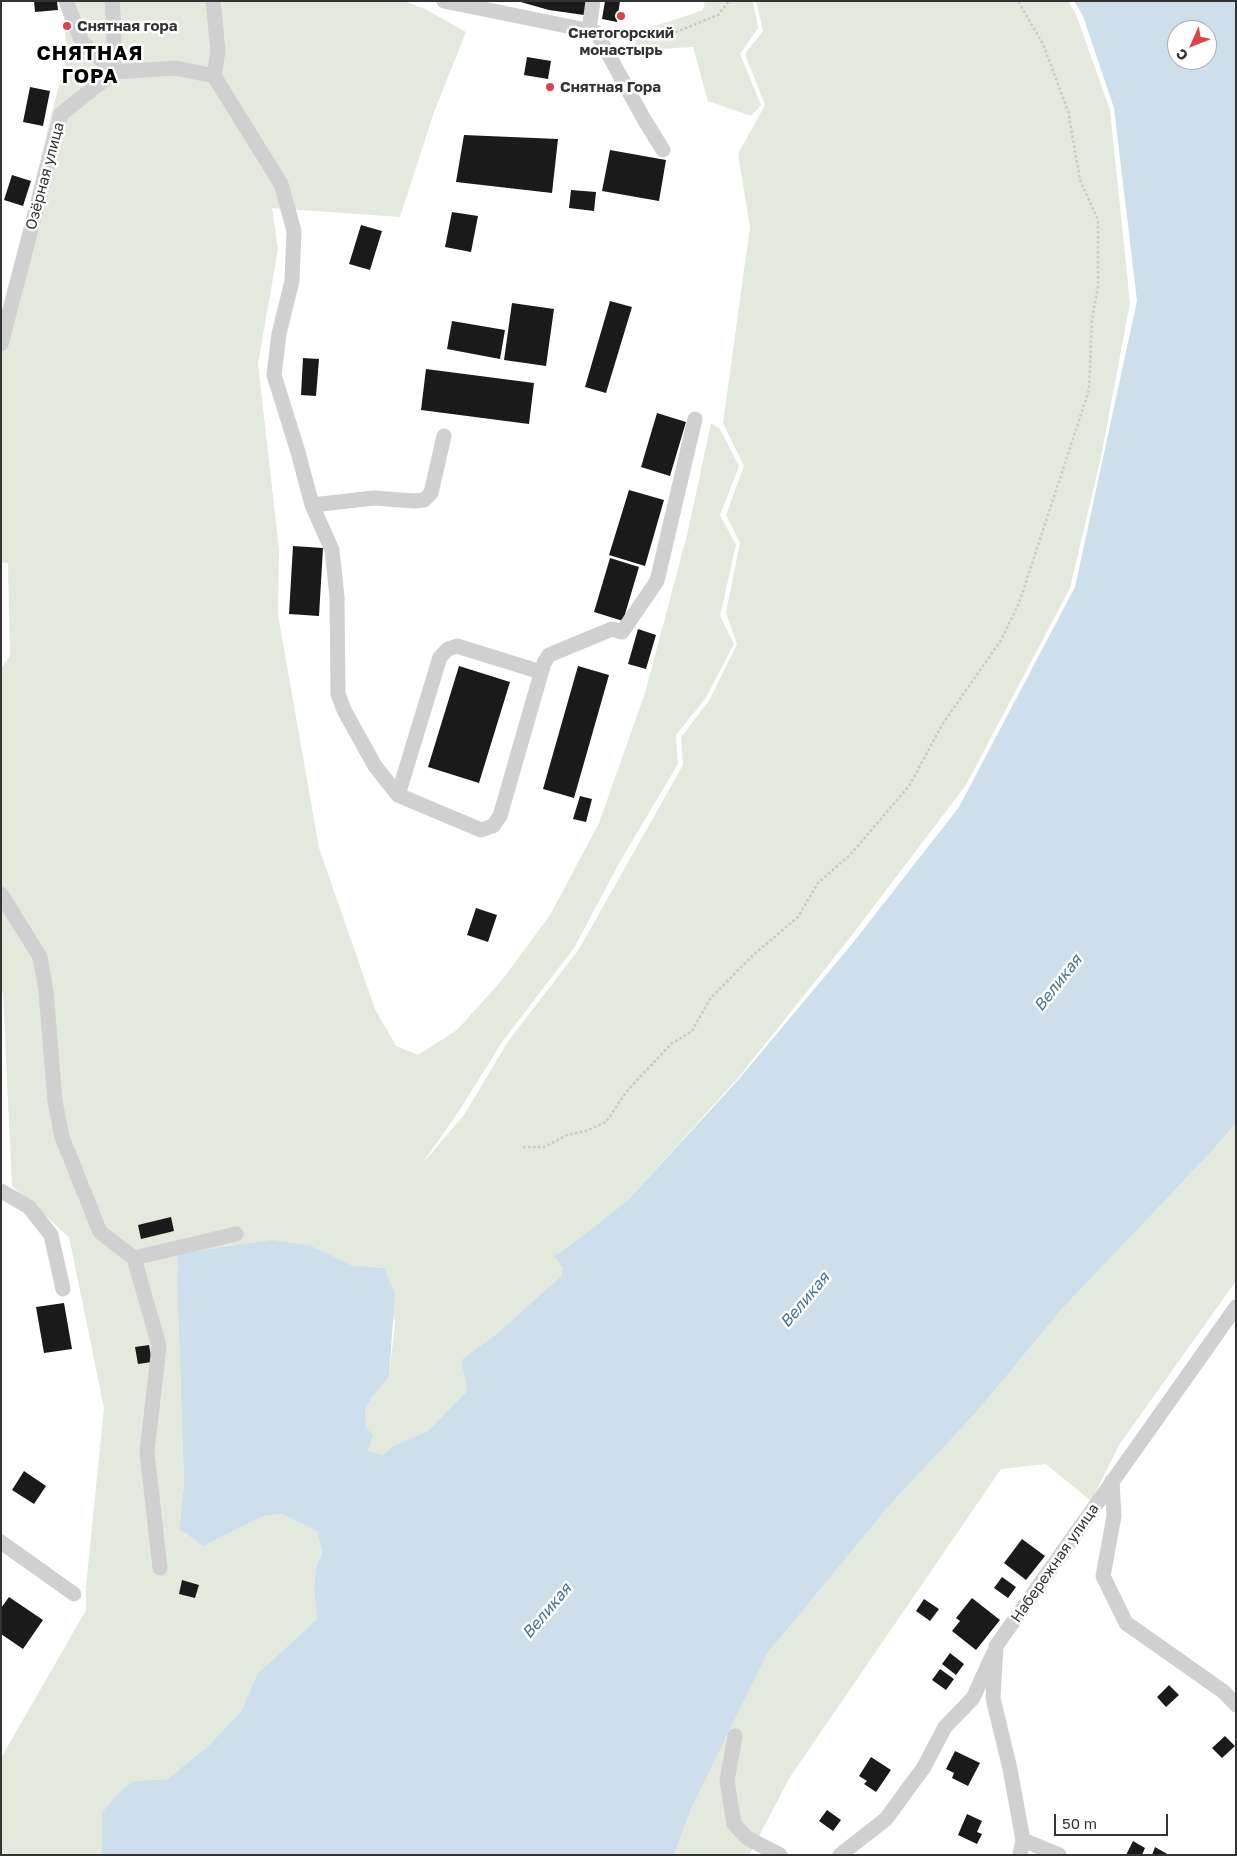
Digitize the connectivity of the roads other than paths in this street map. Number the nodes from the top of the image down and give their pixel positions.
1 (66, 1) edge
2 (112, 1) edge
3 (213, 1) edge
4 (444, 1) edge
5 (593, 1) edge
6 (594, 35) junction
7 (114, 72) junction
8 (214, 76) junction
9 (663, 150) dead end
10 (1, 344) edge
11 (695, 419) dead end
12 (444, 436) dead end
13 (312, 506) junction
14 (542, 672) junction
15 (398, 795) junction
16 (1, 894) edge
17 (1, 1191) edge
18 (236, 1234) dead end
19 (134, 1258) junction
20 (63, 1289) dead end
21 (1236, 1307) edge
22 (1112, 1481) junction
23 (1, 1542) edge
24 (160, 1568) dead end
25 (74, 1594) dead end
26 (996, 1646) junction
27 (1236, 1705) edge
28 (735, 1736) dead end
29 (1022, 1848) edge
30 (780, 1855) edge
31 (840, 1855) edge
32 (1059, 1855) edge

1 - 7 street
2 - 7 street
3 - 8 street
4 - 6 street
5 - 6 street
6 - 9 street
7 - 8 street
7 - 10 street, Озёрная улица
8 - 13 street
11 - 14 street
12 - 13 street
13 - 15 street
14 - 15 street
14 - 15 street
16 - 19 street
17 - 20 street
18 - 19 street
19 - 24 street
21 - 22 street, Набережная улица
22 - 26 street, Набережная улица
22 - 27 street
23 - 25 street
26 - 29 street
26 - 31 street, Набережная улица
28 - 30 street
29 - 32 street

